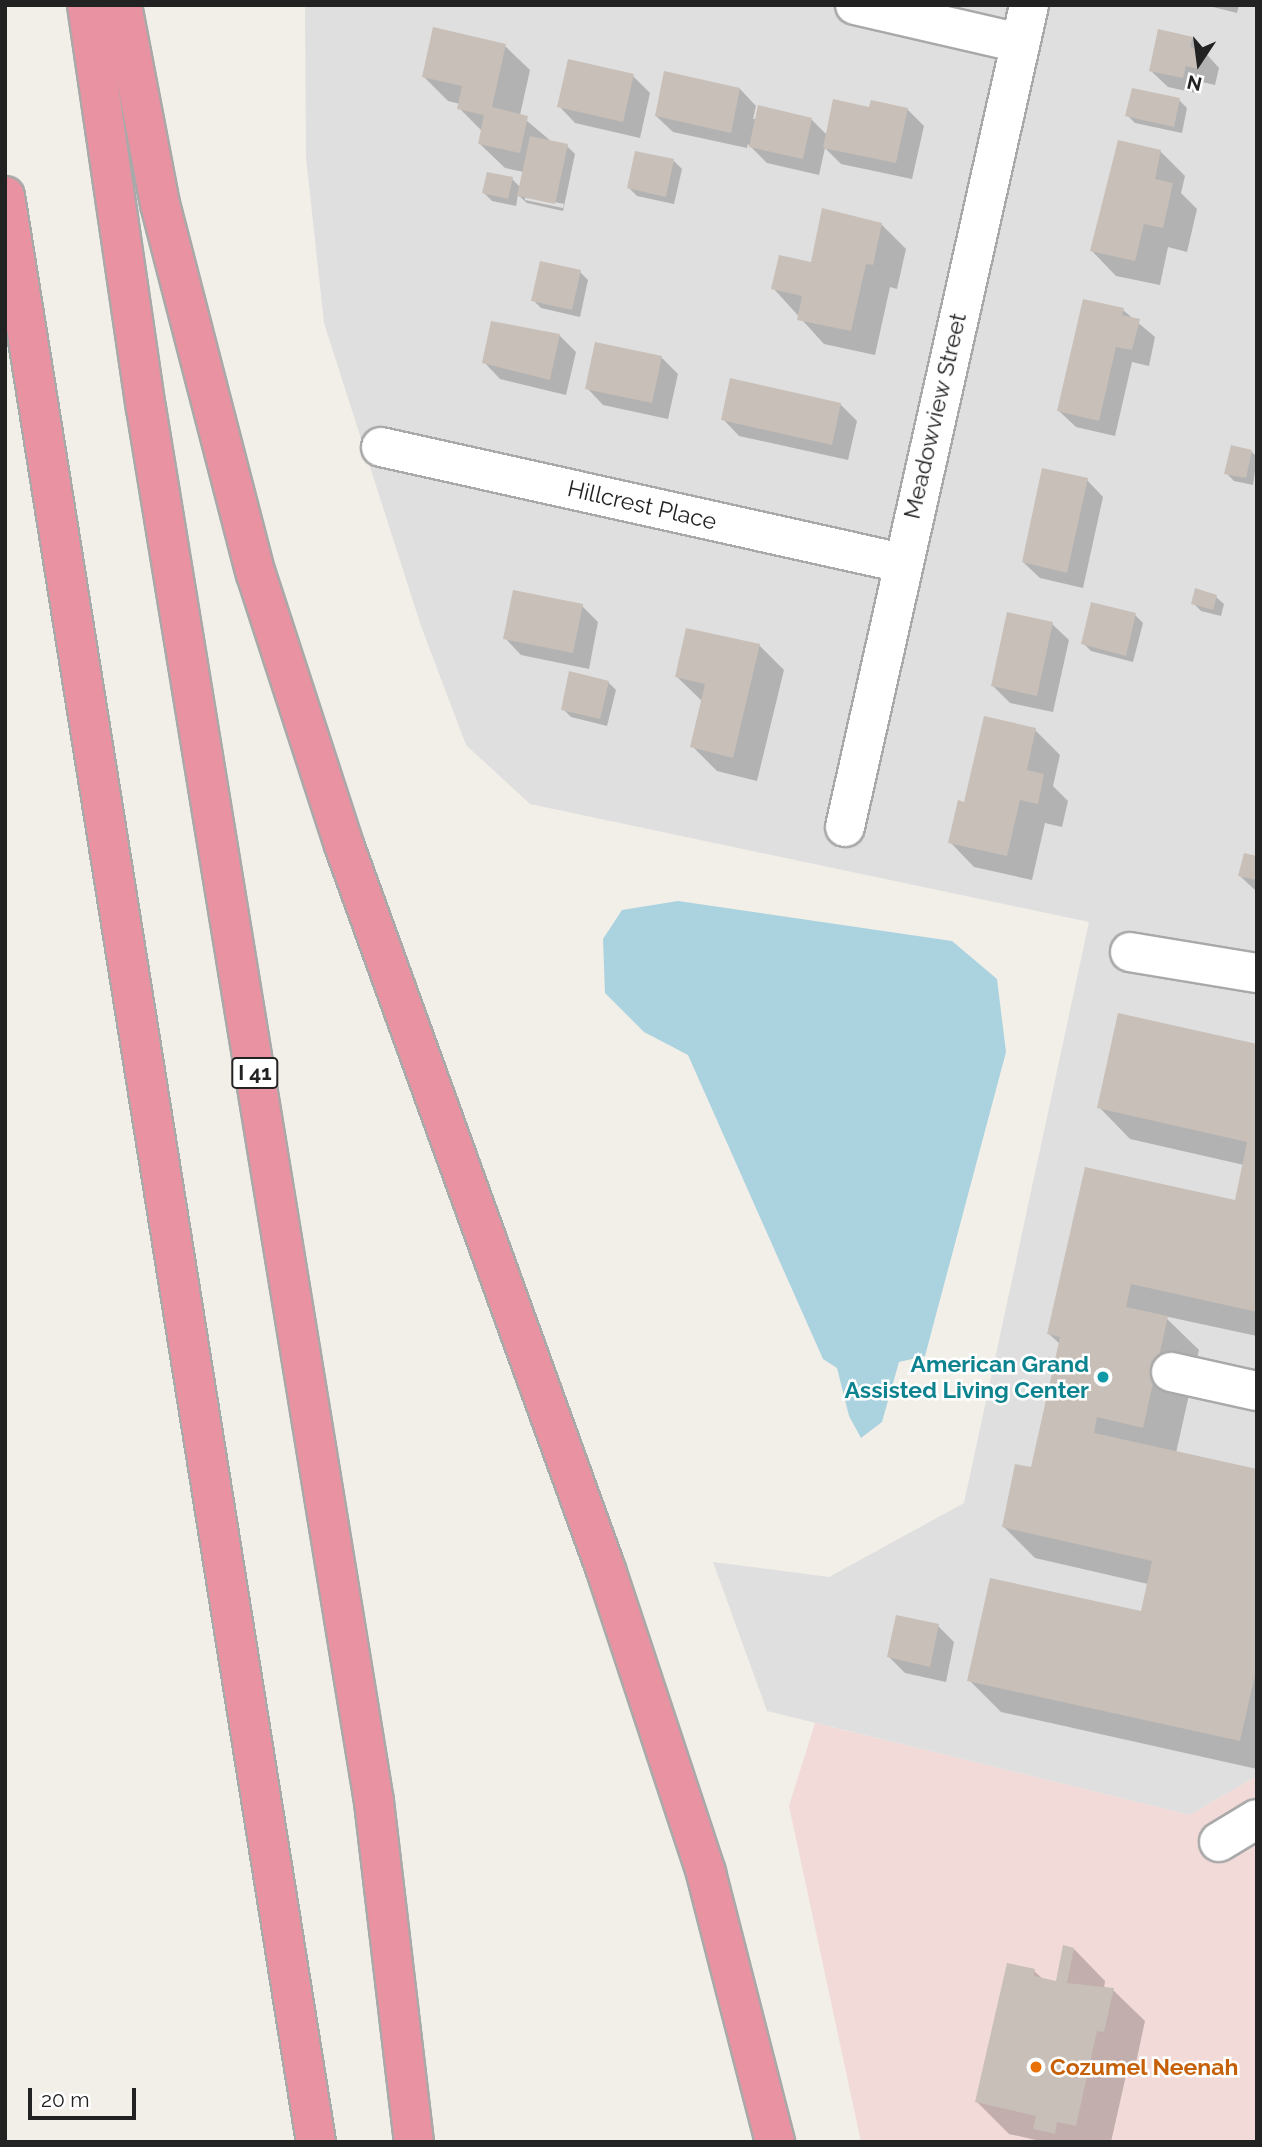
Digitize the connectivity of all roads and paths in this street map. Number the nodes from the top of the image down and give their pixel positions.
1 (87, 5) edge
2 (122, 5) edge
3 (855, 5) edge
4 (1028, 5) edge
5 (1020, 43) junction
6 (5, 197) edge
7 (381, 447) dead end
8 (902, 563) junction
9 (845, 827) dead end
10 (1129, 952) dead end
11 (1257, 973) edge
12 (1171, 1372) dead end
13 (1257, 1391) edge
14 (1257, 1819) edge
15 (1219, 1842) dead end
16 (316, 2142) edge
17 (414, 2142) edge
18 (775, 2142) edge

1 - 17 highway, I 41
2 - 18 highway
3 - 5 street
4 - 5 street, Meadowview Street
5 - 8 street, Meadowview Street
6 - 16 highway
7 - 8 street, Hillcrest Place
8 - 9 street, Meadowview Street
10 - 11 street
12 - 13 street
14 - 15 street

